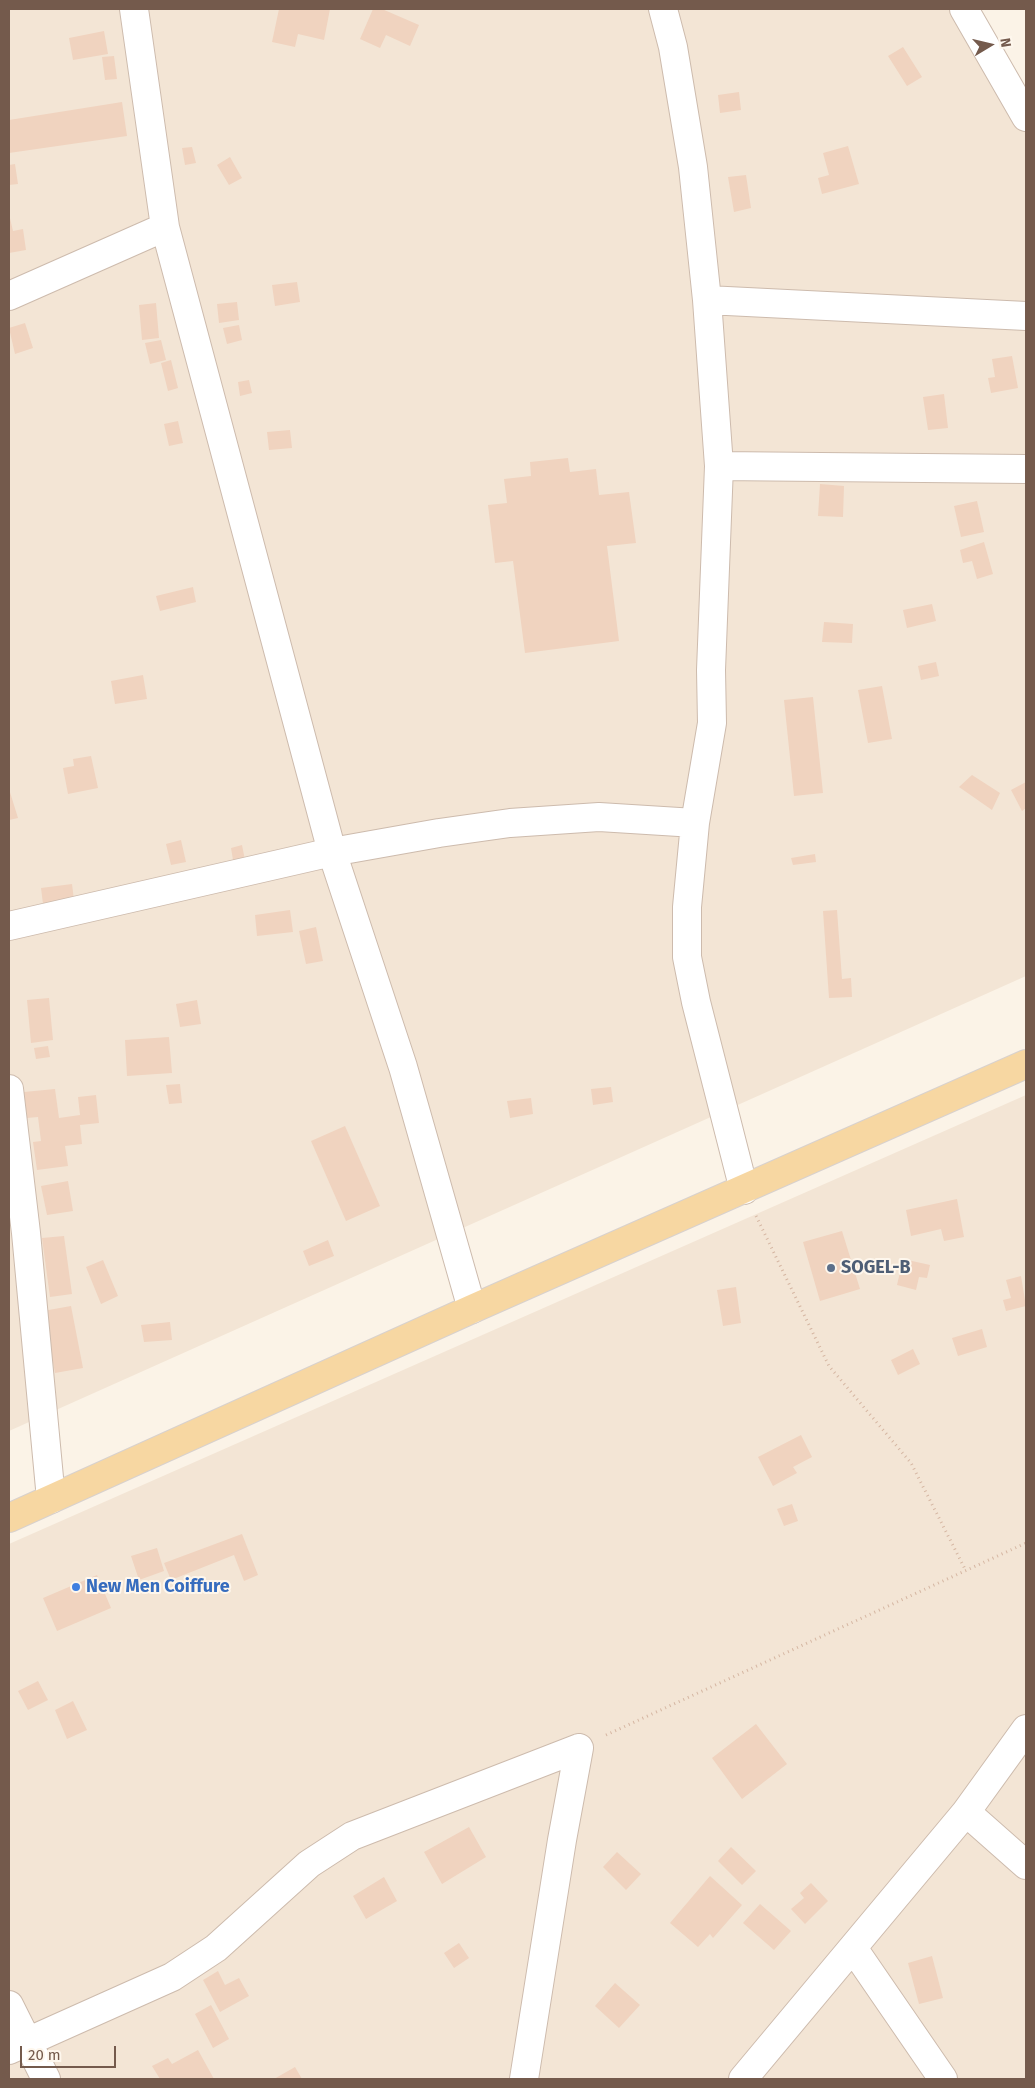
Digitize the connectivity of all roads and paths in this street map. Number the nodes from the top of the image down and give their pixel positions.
1 (134, 9) edge
2 (663, 9) edge
3 (964, 9) edge
4 (1026, 117) edge
5 (165, 227) junction
6 (9, 296) edge
7 (707, 300) junction
8 (1026, 316) edge
9 (719, 466) junction
10 (1026, 469) edge
11 (695, 823) junction
12 (332, 852) junction
13 (9, 926) edge
14 (1026, 1064) edge
15 (9, 1089) edge
16 (744, 1190) junction
17 (17, 1234) edge
18 (472, 1309) junction
19 (51, 1499) junction
20 (9, 1518) edge
21 (1026, 1543) edge
22 (966, 1571) junction
23 (1026, 1728) edge
24 (579, 1748) junction
25 (966, 1812) junction
26 (1026, 1865) edge
27 (853, 1948) junction
28 (9, 2005) edge
29 (18, 2045) edge
30 (46, 2079) edge
31 (524, 2079) edge
32 (743, 2079) edge
33 (943, 2079) edge

1 - 5 street
2 - 7 street
3 - 4 street
5 - 6 street
5 - 12 street
7 - 8 street
7 - 9 street
9 - 10 street
9 - 11 street
11 - 12 street
11 - 16 street
12 - 13 street
12 - 18 street
14 - 16 main road
15 - 17 street
16 - 18 main road
16 - 22 path
17 - 19 street
18 - 19 main road
19 - 20 main road
21 - 22 path
22 - 24 path
23 - 25 street
24 - 29 street
24 - 31 street
25 - 26 street
25 - 27 street
27 - 32 street
27 - 33 street
28 - 29 street
29 - 30 street

